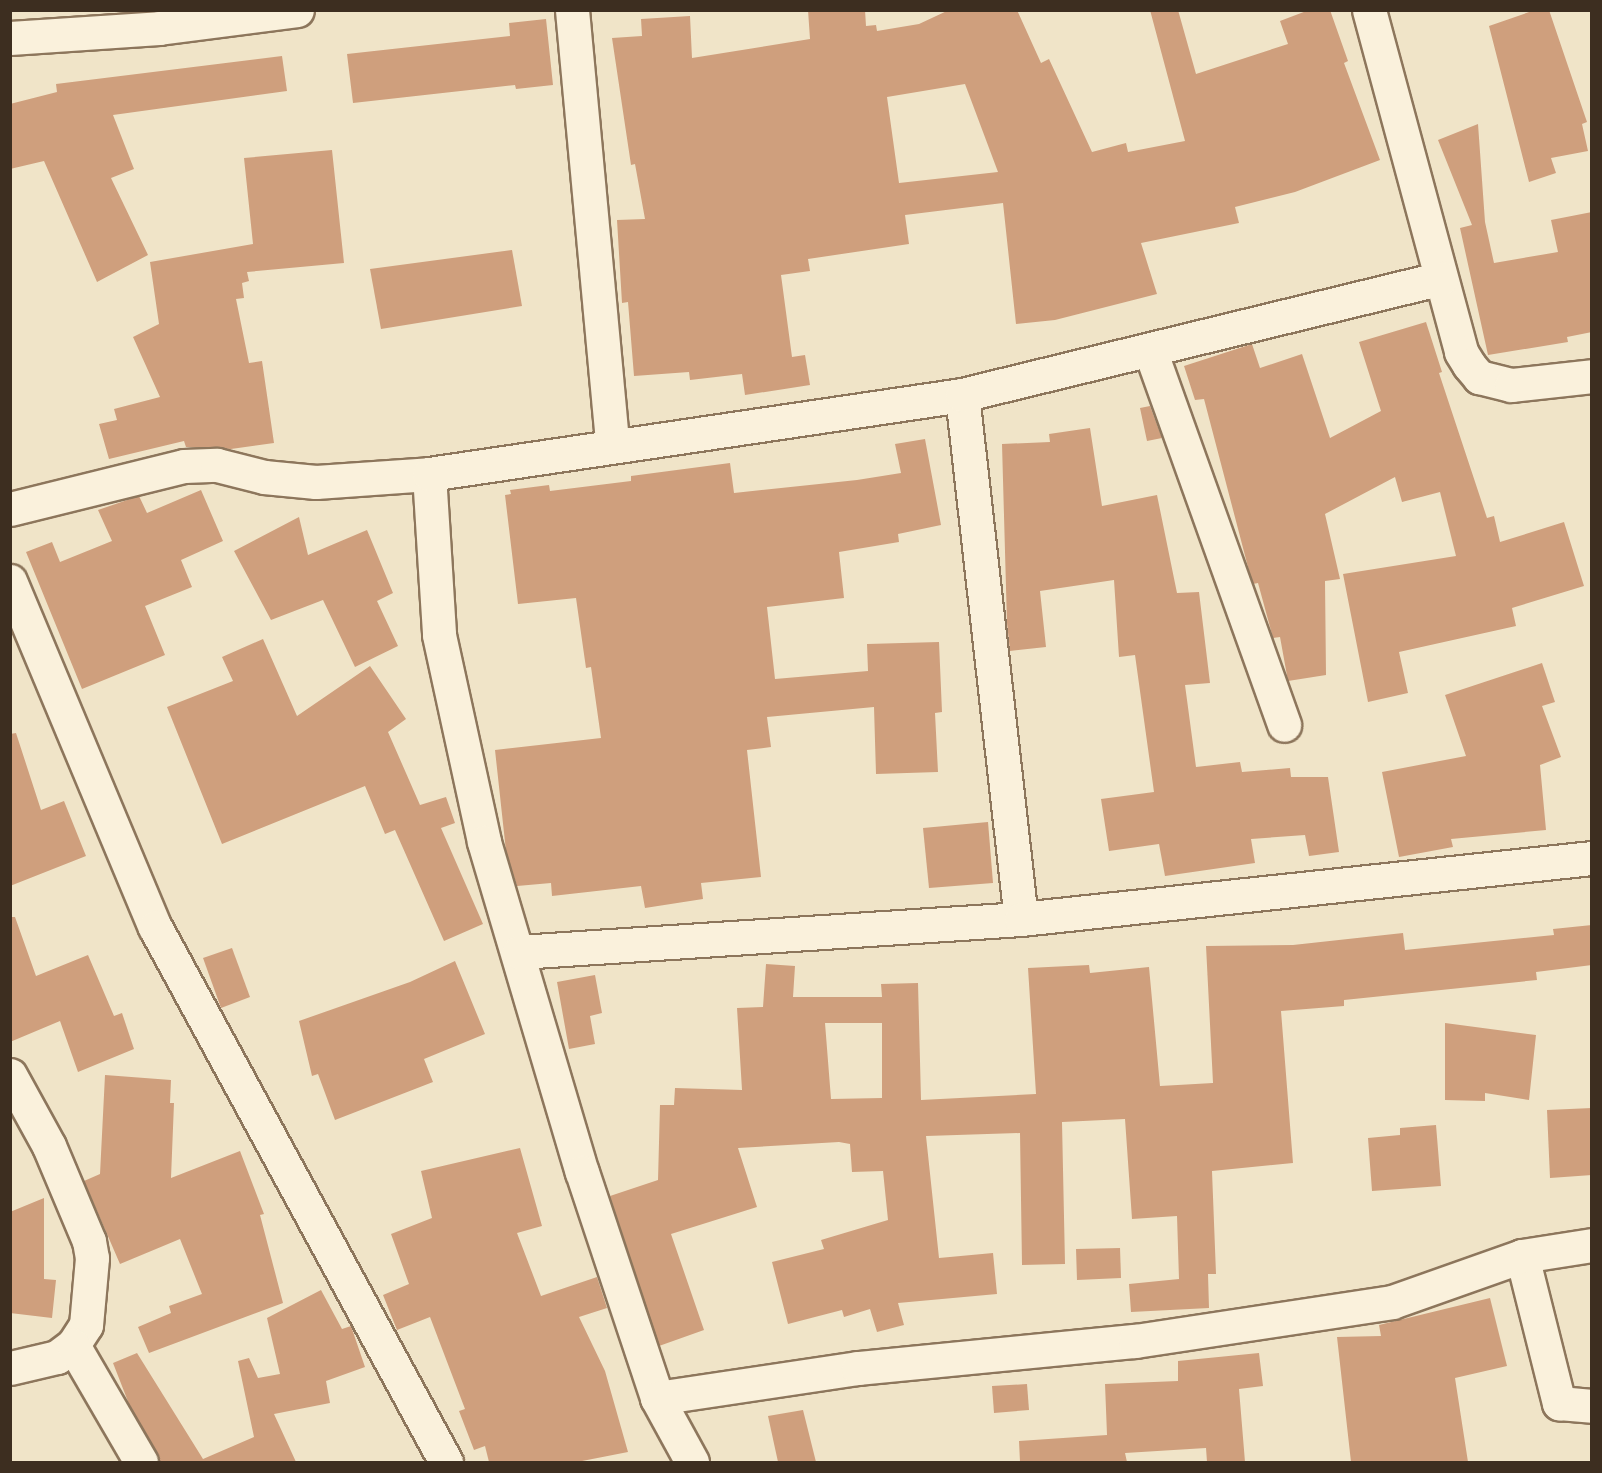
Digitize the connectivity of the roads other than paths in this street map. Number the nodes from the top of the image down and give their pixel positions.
1 (297, 10) edge
2 (572, 10) edge
3 (1369, 10) edge
4 (10, 38) edge
5 (1441, 278) junction
6 (1150, 351) junction
7 (1592, 376) edge
8 (962, 395) junction
9 (612, 445) junction
10 (429, 474) junction
11 (10, 509) edge
12 (10, 581) edge
13 (1284, 725) dead end
14 (1592, 858) edge
15 (1021, 919) junction
16 (519, 952) junction
17 (10, 1075) edge
18 (1592, 1245) edge
19 (1522, 1256) junction
20 (73, 1345) junction
21 (10, 1368) edge
22 (657, 1398) junction
23 (1592, 1406) edge
24 (141, 1462) edge
25 (446, 1462) edge
26 (692, 1462) edge

1 - 4 street
2 - 9 street
3 - 5 street
5 - 6 street
5 - 7 street
6 - 8 street
6 - 13 street
8 - 9 street
8 - 15 street
9 - 10 street
10 - 11 street
10 - 16 street
12 - 25 street
14 - 15 street
15 - 16 street
16 - 22 street
17 - 20 street
18 - 19 street
19 - 22 street
19 - 23 street
20 - 21 street
20 - 24 street
22 - 26 street

